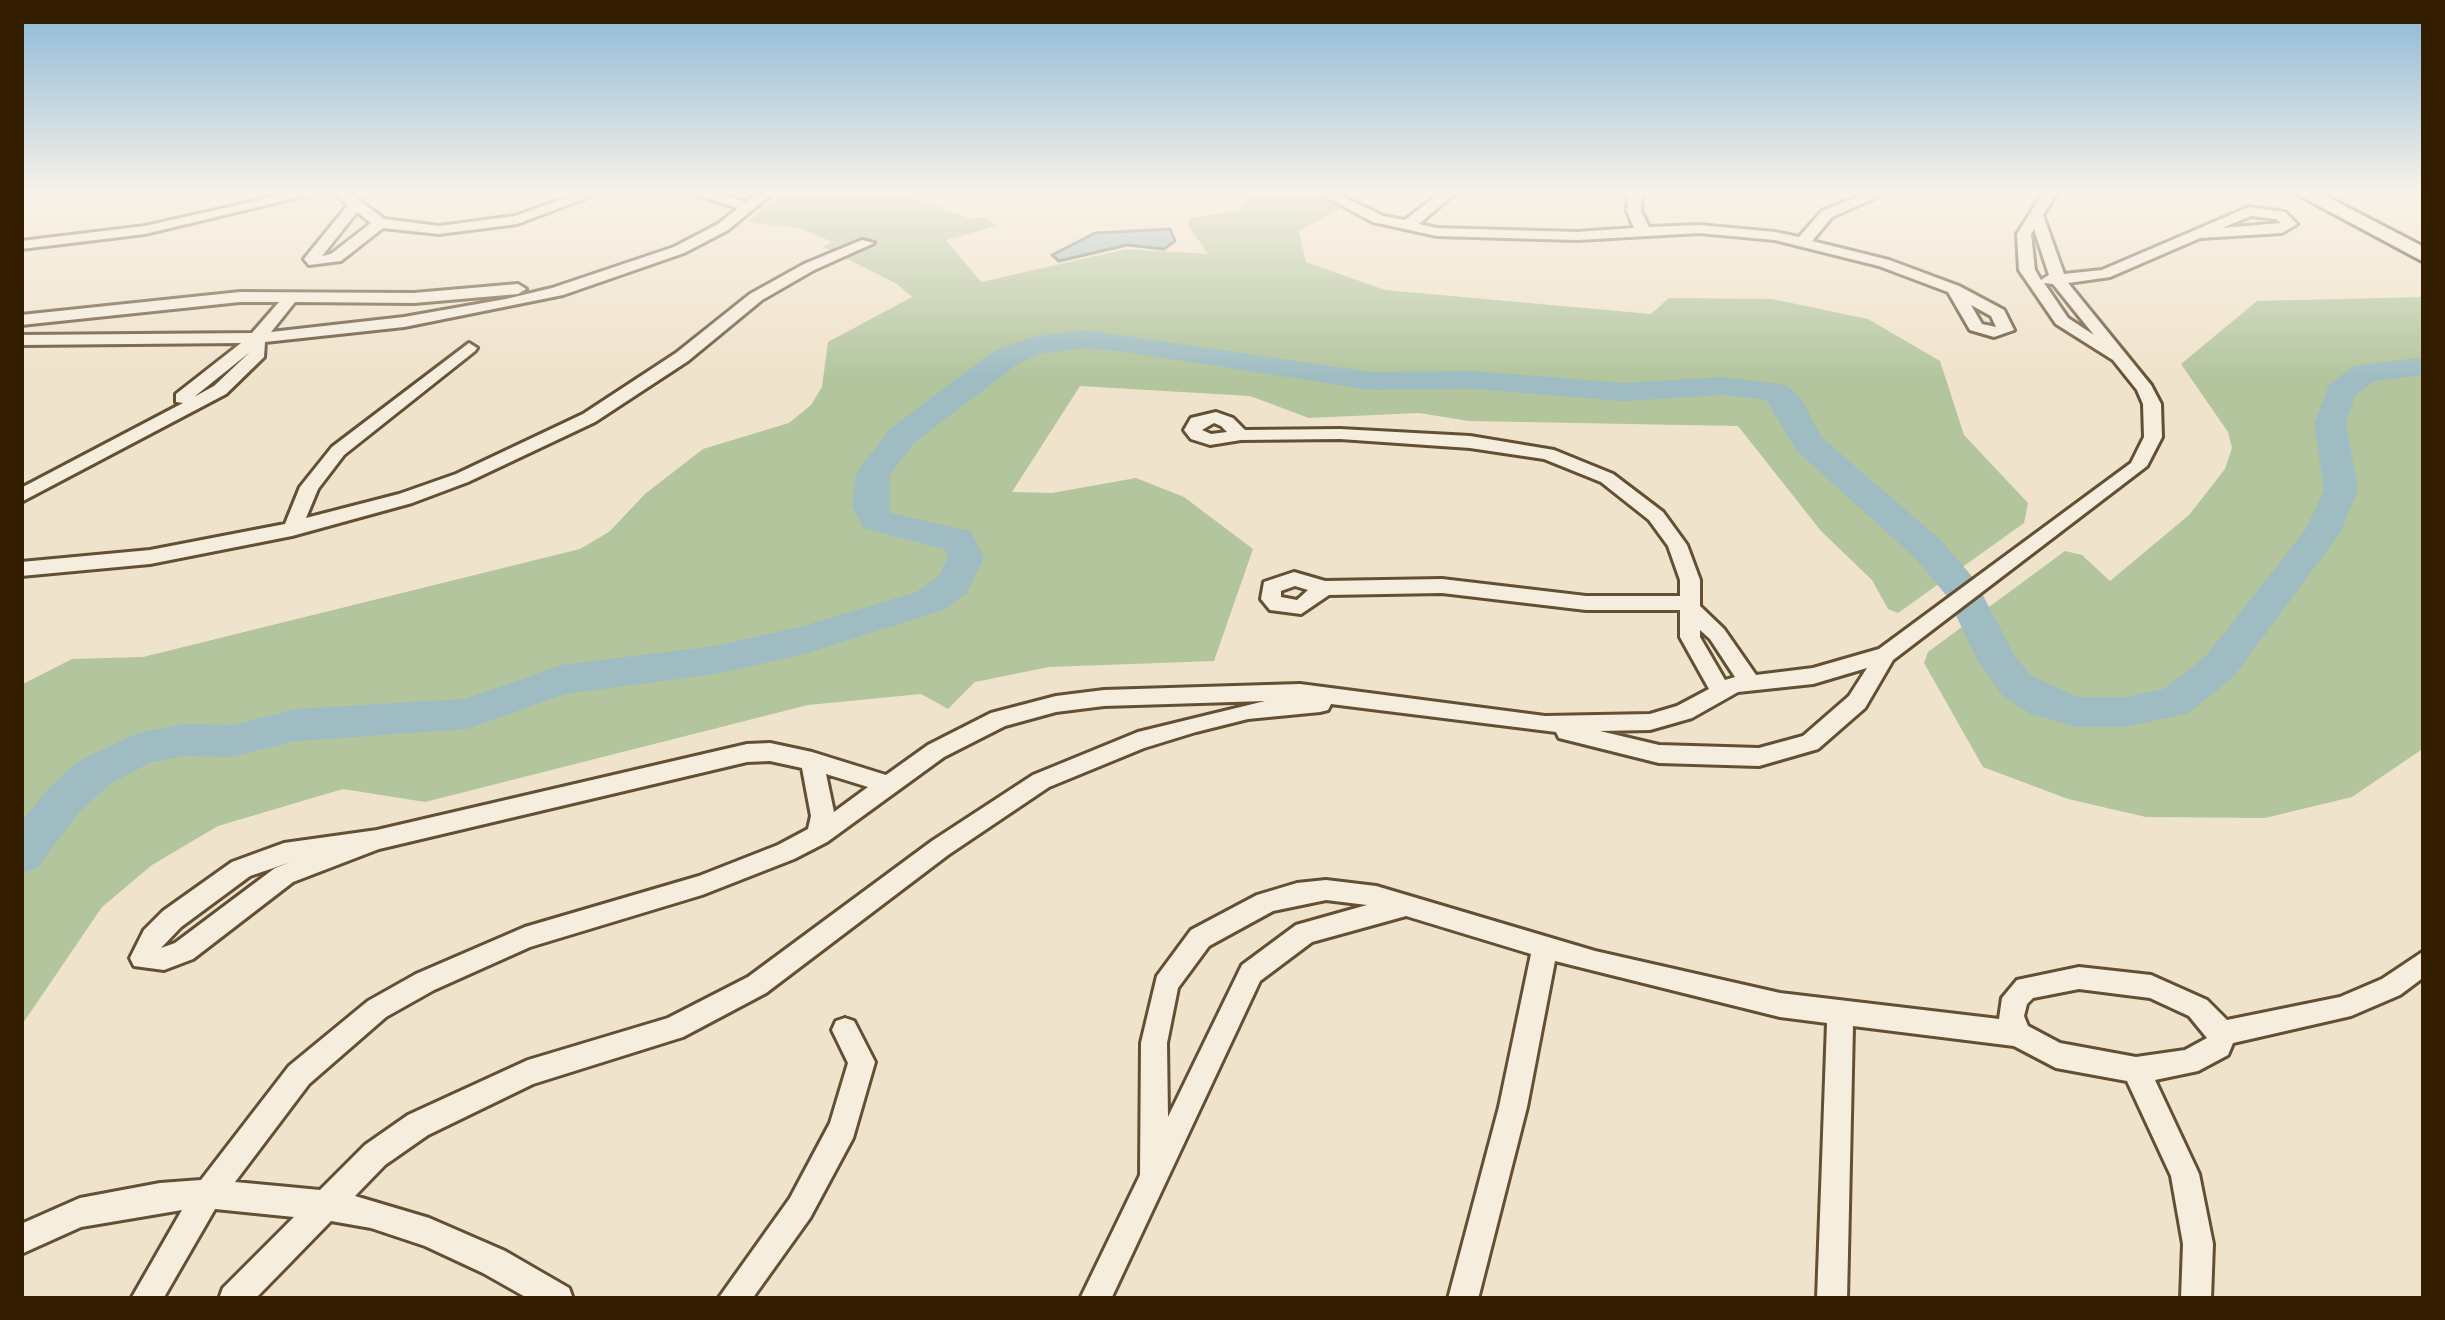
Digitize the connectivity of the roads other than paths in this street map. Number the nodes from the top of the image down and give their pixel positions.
1 (316, 255) edge
2 (340, 255) edge
3 (665, 255) edge
4 (842, 255) edge
5 (1850, 255) edge
6 (2026, 255) edge
7 (2050, 255) edge
8 (2150, 255) edge
9 (2028, 271) junction
10 (2056, 273) junction
11 (595, 278) junction
12 (1954, 289) dead end
13 (293, 295) junction
14 (21, 320) edge
15 (257, 338) junction
16 (21, 340) edge
17 (469, 348) dead end
18 (2118, 358) junction
19 (1241, 435) dead end
20 (21, 496) edge
21 (292, 530) junction
22 (21, 569) edge
23 (1324, 588) dead end
24 (1692, 607) junction
25 (1886, 655) junction
26 (1813, 676) junction
27 (1749, 681) junction
28 (1720, 690) junction
29 (1368, 699) junction
30 (1684, 712) junction
31 (1846, 716) junction
32 (1546, 724) junction
33 (1698, 755) junction
34 (812, 761) junction
35 (889, 785) junction
36 (818, 835) junction
37 (376, 840) junction
38 (1403, 906) junction
39 (1545, 949) junction
40 (2424, 962) edge
41 (1840, 1015) junction
42 (844, 1030) dead end
43 (2222, 1033) junction
44 (2018, 1034) junction
45 (2136, 1070) junction
46 (1154, 1180) junction
47 (208, 1194) junction
48 (326, 1204) junction
49 (21, 1239) edge
50 (146, 1299) edge
51 (234, 1299) edge
52 (558, 1299) edge
53 (733, 1299) edge
54 (1095, 1299) edge
55 (1463, 1299) edge
56 (1832, 1299) edge
57 (2196, 1299) edge

1 - 2 street
3 - 11 street
4 - 21 street
5 - 12 street
6 - 9 street
7 - 10 street
8 - 10 street
9 - 10 street
9 - 18 street
10 - 18 street
11 - 13 street
11 - 15 street
13 - 14 street
13 - 15 street
15 - 16 street
15 - 20 street
17 - 21 street
18 - 25 street
19 - 24 street
21 - 22 street
23 - 24 street
24 - 27 street
24 - 28 street
25 - 26 street
25 - 31 street
26 - 27 street
26 - 31 street
27 - 28 street
28 - 30 street
29 - 32 street
29 - 35 street
29 - 48 street
30 - 32 street
30 - 33 street
31 - 33 street
32 - 33 street
34 - 35 street
34 - 36 street
34 - 37 street
35 - 36 street
36 - 47 street
37 - 37 street
38 - 39 street
38 - 46 street
38 - 46 street
39 - 41 street
39 - 55 street
40 - 43 street
41 - 44 street
41 - 56 street
42 - 53 street
43 - 44 street
43 - 45 street
44 - 45 street
45 - 57 street
46 - 54 street
47 - 48 street
47 - 49 street
47 - 50 street
48 - 51 street
48 - 52 street

